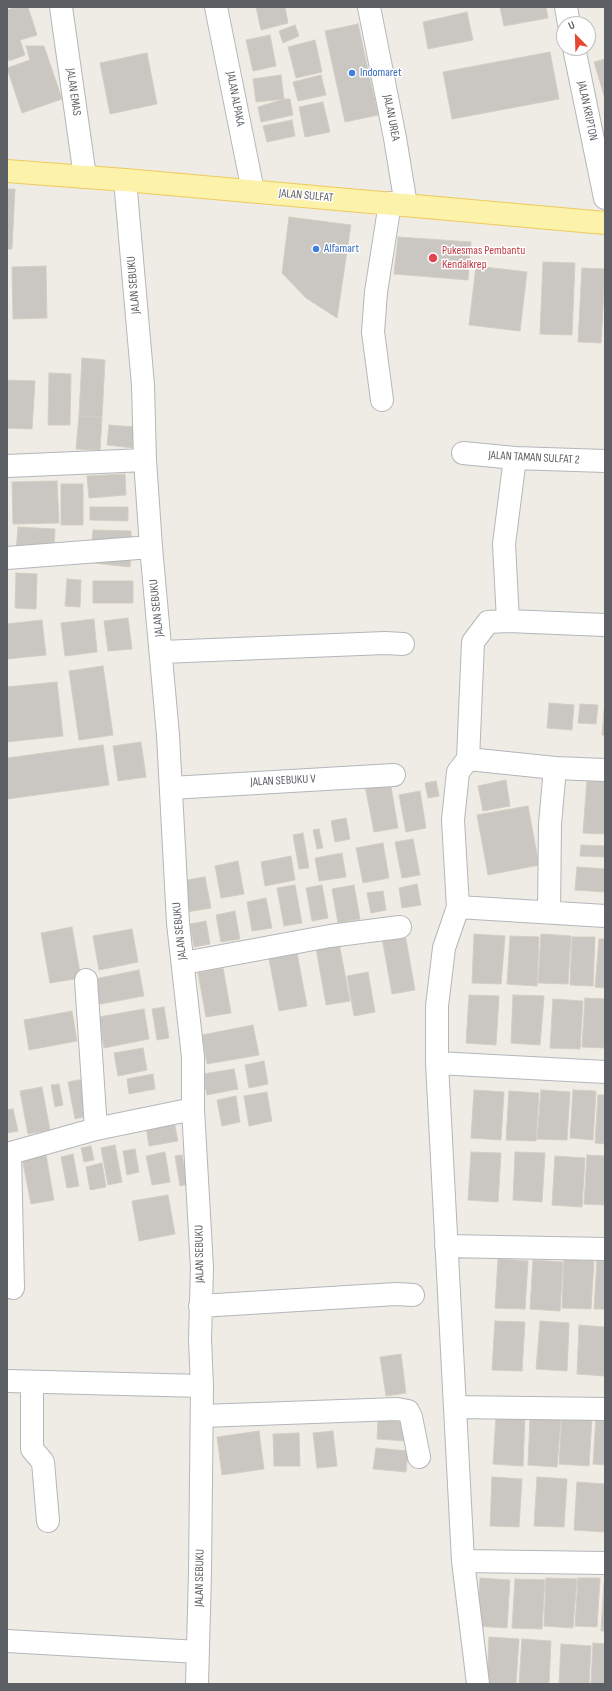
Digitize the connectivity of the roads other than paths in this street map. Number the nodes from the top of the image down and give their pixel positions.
1 (61, 7) edge
2 (216, 7) edge
3 (369, 7) edge
4 (576, 56) edge
5 (7, 171) edge
6 (85, 177) junction
7 (125, 180) junction
8 (253, 191) junction
9 (605, 198) edge
10 (398, 204) junction
11 (605, 223) edge
12 (382, 400) dead end
13 (463, 453) dead end
14 (515, 458) junction
15 (145, 460) junction
16 (605, 461) edge
17 (7, 466) edge
18 (151, 547) junction
19 (7, 558) edge
20 (508, 621) junction
21 (605, 625) edge
22 (403, 644) dead end
23 (162, 652) junction
24 (468, 759) junction
25 (556, 768) junction
26 (605, 770) edge
27 (394, 775) dead end
28 (171, 788) junction
29 (458, 907) junction
30 (549, 912) junction
31 (605, 916) edge
32 (400, 927) dead end
33 (184, 963) junction
34 (86, 980) dead end
35 (437, 1063) junction
36 (605, 1072) edge
37 (193, 1109) junction
38 (96, 1129) junction
39 (9, 1154) edge
40 (446, 1246) junction
41 (605, 1249) edge
42 (13, 1288) dead end
43 (413, 1295) dead end
44 (200, 1306) junction
45 (7, 1382) edge
46 (32, 1383) junction
47 (202, 1386) junction
48 (455, 1407) junction
49 (605, 1409) edge
50 (202, 1416) junction
51 (419, 1457) dead end
52 (48, 1521) dead end
53 (463, 1561) junction
54 (605, 1563) edge
55 (7, 1641) edge
56 (198, 1652) junction
57 (197, 1684) edge
58 (478, 1684) edge

1 - 6 street, JALAN EMAS
2 - 8 street, JALAN ALPAKA
3 - 10 street, JALAN UREA
4 - 9 street, JALAN KRIPTON
5 - 6 main road, JALAN SULFAT
6 - 7 main road, JALAN SULFAT
7 - 8 main road, JALAN SULFAT
7 - 15 street, JALAN SEBUKU
8 - 10 main road, JALAN SULFAT
10 - 11 main road, JALAN SULFAT
10 - 12 street, JALAN UREA
13 - 14 street, JALAN TAMAN SULFAT 2
14 - 16 street, JALAN TAMAN SULFAT 2
14 - 20 street
15 - 17 street
15 - 18 street, JALAN SEBUKU
18 - 19 street
18 - 23 street, JALAN SEBUKU
20 - 21 street
20 - 24 street
22 - 23 street
23 - 28 street, JALAN SEBUKU
24 - 25 street
24 - 29 street
25 - 26 street
25 - 30 street
27 - 28 street, JALAN SEBUKU V
28 - 33 street, JALAN SEBUKU
29 - 30 street
29 - 35 street
30 - 31 street
32 - 33 street
33 - 37 street, JALAN SEBUKU
34 - 38 street
35 - 36 street
35 - 40 street
37 - 38 street
37 - 44 street, JALAN SEBUKU
38 - 39 street
39 - 42 street
40 - 41 street
40 - 48 street
43 - 44 street
44 - 47 street, JALAN SEBUKU
45 - 46 street
46 - 47 street
46 - 52 street
47 - 50 street, JALAN SEBUKU
48 - 49 street
48 - 53 street
50 - 51 street
50 - 56 street, JALAN SEBUKU
53 - 54 street
53 - 58 street
55 - 56 street
56 - 57 street, JALAN SEBUKU

